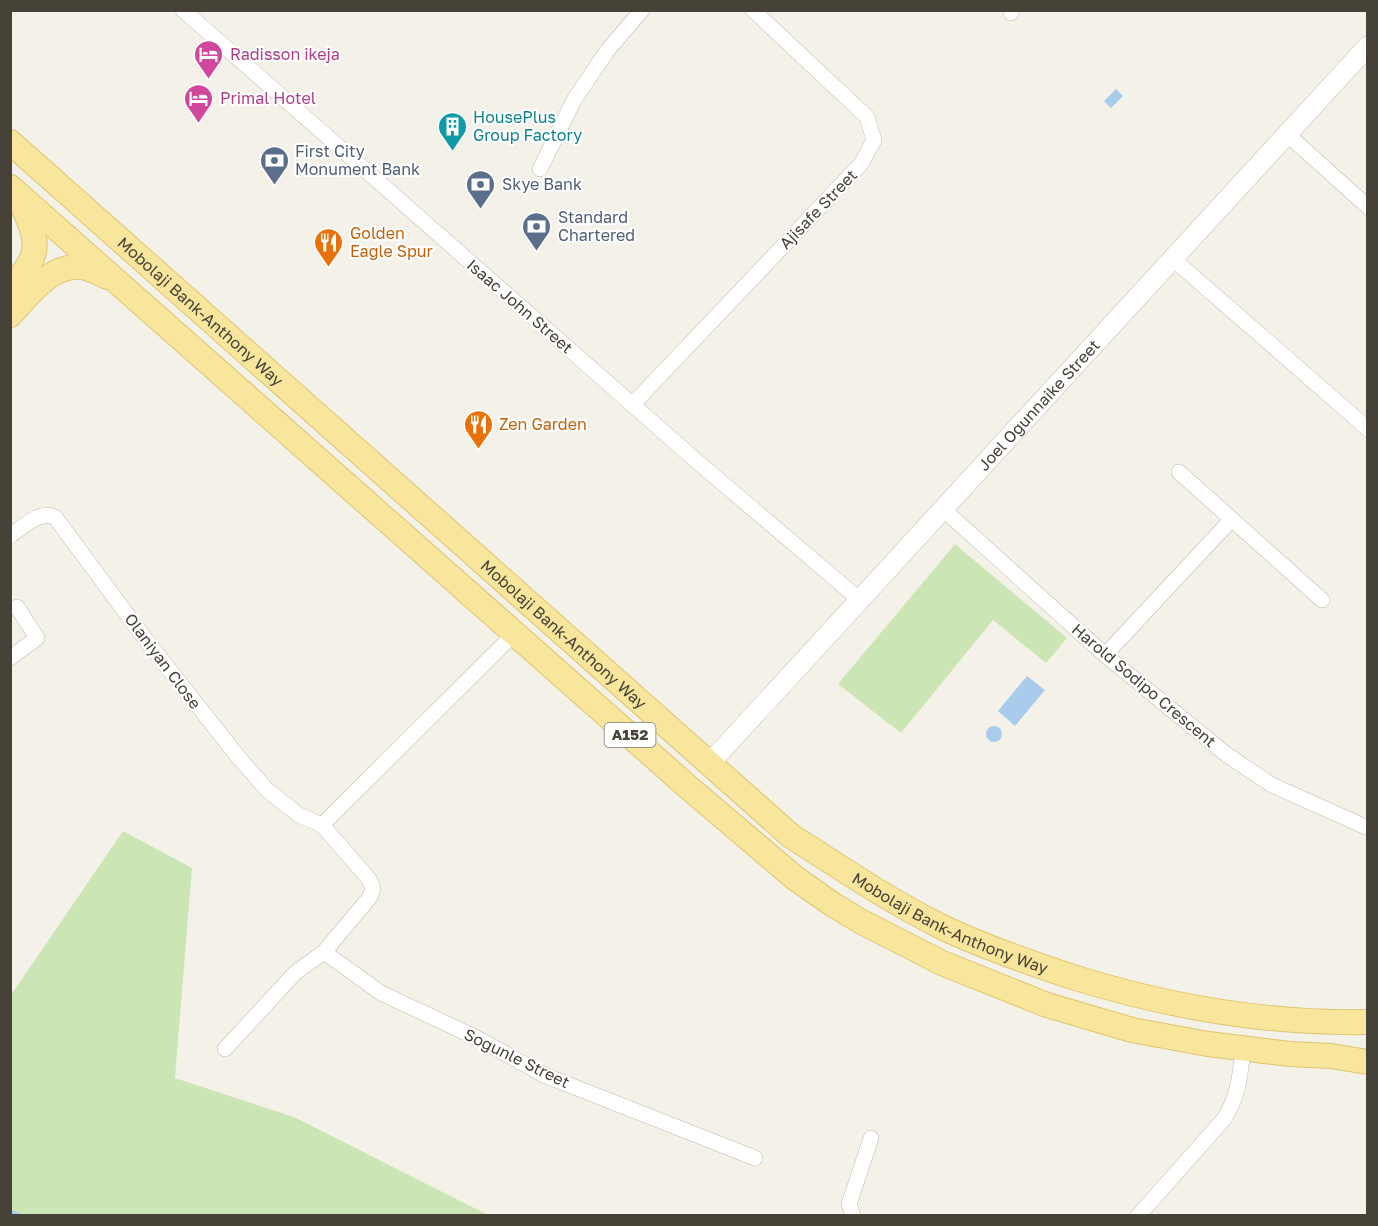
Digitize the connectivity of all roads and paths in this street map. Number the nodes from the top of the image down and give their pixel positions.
1 (183, 10) edge
2 (642, 10) edge
3 (753, 10) edge
4 (1368, 46) edge
5 (1287, 134) junction
6 (10, 142) edge
7 (540, 169) dead end
8 (14, 190) edge
9 (1368, 207) edge
10 (1173, 259) junction
11 (116, 280) junction
12 (10, 288) edge
13 (10, 315) edge
14 (632, 405) junction
15 (1368, 429) edge
16 (1179, 472) dead end
17 (943, 509) junction
18 (1232, 519) junction
19 (10, 536) edge
20 (860, 600) junction
21 (1322, 600) dead end
22 (17, 607) dead end
23 (515, 633) junction
24 (1106, 655) junction
25 (10, 658) edge
26 (710, 763) junction
27 (322, 825) junction
28 (1368, 828) edge
29 (324, 952) junction
30 (1368, 1022) edge
31 (1242, 1048) junction
32 (225, 1049) dead end
33 (1368, 1062) edge
34 (871, 1138) dead end
35 (755, 1158) dead end
36 (853, 1215) edge
37 (1138, 1215) edge

1 - 14 street, Isaac John Street
2 - 7 street
3 - 14 street, Ajisafe Street
4 - 5 street, Joel Ogunnaike Street
5 - 9 street
5 - 10 street, Joel Ogunnaike Street
6 - 26 main road, Mobolaji Bank-Anthony Way / A152
8 - 11 main road, Mobolaji Bank-Anthony Way / A152
8 - 12 main road
10 - 15 street
10 - 17 street, Joel Ogunnaike Street
11 - 13 main road
11 - 23 main road, Mobolaji Bank-Anthony Way / A152
14 - 20 street, Isaac John Street
16 - 18 street
17 - 20 street, Joel Ogunnaike Street
17 - 24 street, Harold Sodipo Crescent
18 - 21 street
18 - 24 street
19 - 27 street, Olaniyan Close
20 - 26 street, Joel Ogunnaike Street
22 - 25 street
23 - 27 street
23 - 31 main road, Mobolaji Bank-Anthony Way / A152
24 - 28 street, Harold Sodipo Crescent
26 - 30 main road, Mobolaji Bank-Anthony Way / A152
27 - 29 street
29 - 32 street
29 - 35 street, Sogunle Street
31 - 33 main road, Mobolaji Bank-Anthony Way / A152
31 - 37 street
34 - 36 street

